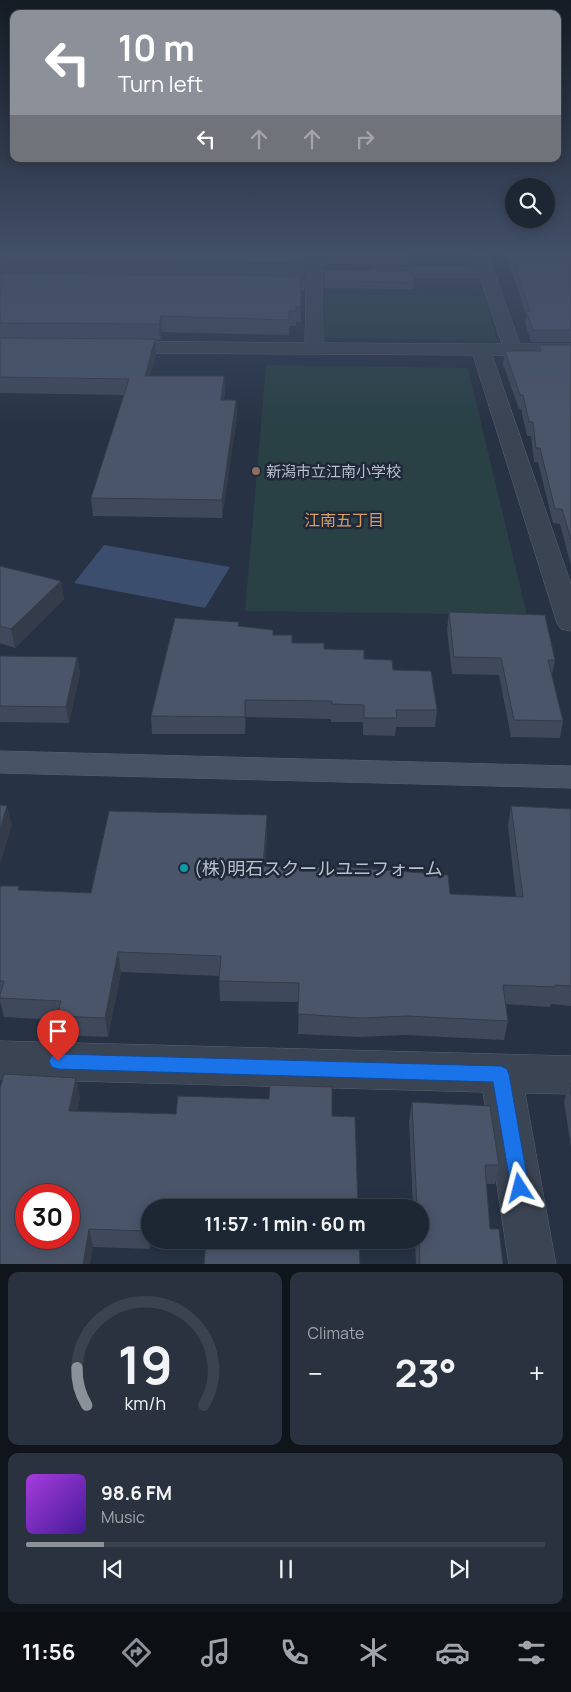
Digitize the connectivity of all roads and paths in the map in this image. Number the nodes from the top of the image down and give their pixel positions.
1 (314, 311) edge
2 (500, 311) edge
3 (98, 347) edge
4 (314, 348) junction
5 (481, 350) junction
6 (513, 350) junction
7 (571, 350) edge
8 (571, 623) edge
9 (0, 762) edge
10 (571, 777) edge
11 (0, 1060) edge
12 (501, 1074) junction
13 (571, 1075) edge
14 (533, 1264) edge

1 - 4 street
2 - 6 street
3 - 4 street
4 - 5 street
5 - 6 street
5 - 8 street
6 - 7 street
9 - 10 street
11 - 12 street
12 - 13 street
12 - 14 street

